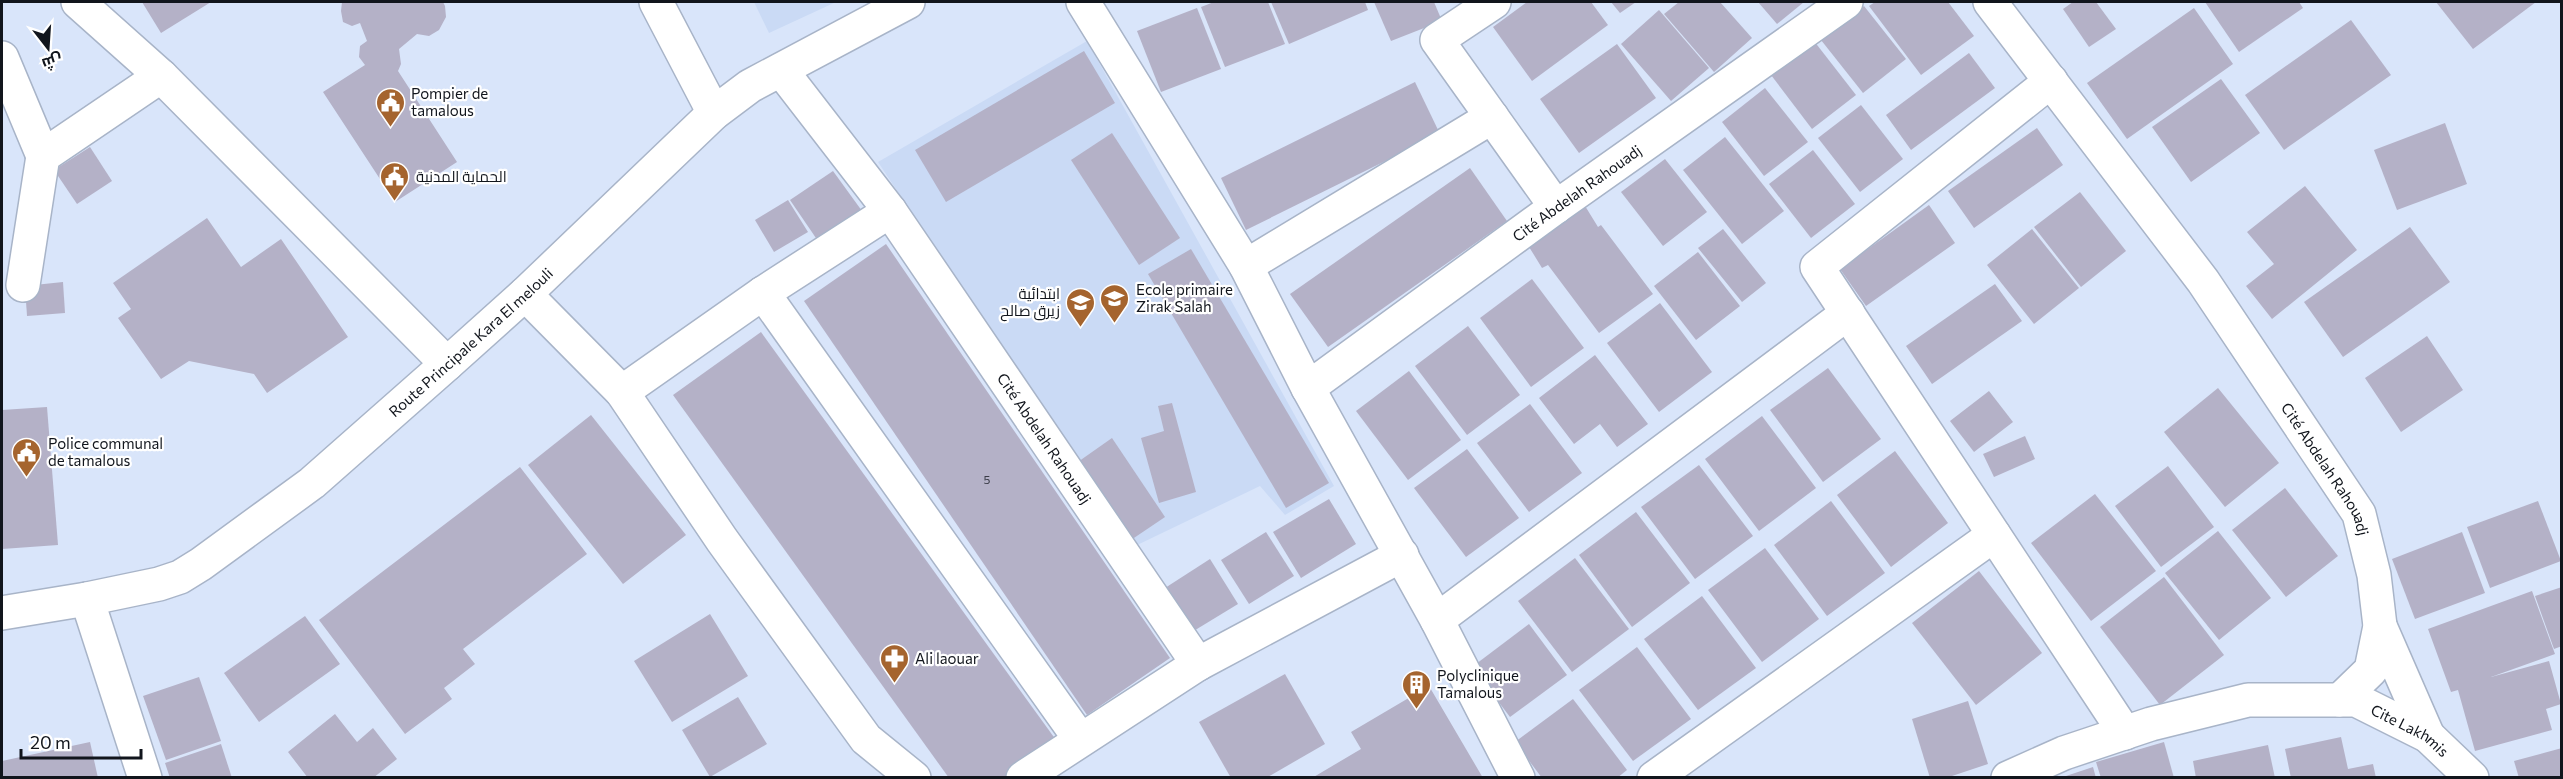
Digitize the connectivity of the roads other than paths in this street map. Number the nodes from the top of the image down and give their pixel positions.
1 (78, 2) edge
2 (656, 2) edge
3 (908, 2) edge
4 (1083, 2) edge
5 (1494, 2) edge
6 (1846, 2) edge
7 (1990, 2) edge
8 (2, 58) edge
9 (781, 70) junction
10 (161, 76) junction
11 (2051, 81) junction
12 (714, 112) junction
13 (1492, 117) junction
14 (43, 156) junction
15 (1556, 207) junction
16 (890, 211) junction
17 (1245, 266) junction
18 (23, 285) dead end
19 (763, 293) junction
20 (525, 294) junction
21 (1848, 313) junction
22 (447, 364) junction
23 (1308, 388) junction
24 (621, 392) junction
25 (1994, 535) junction
26 (1402, 555) junction
27 (87, 599) junction
28 (2, 613) edge
29 (1437, 620) junction
30 (2380, 626) junction
31 (1198, 664) junction
32 (2340, 700) junction
33 (2125, 733) junction
34 (2428, 736) junction
35 (1080, 739) junction
36 (145, 777) edge
37 (914, 777) edge
38 (1023, 777) edge
39 (1518, 777) edge
40 (1654, 777) edge
41 (2008, 777) edge
42 (2472, 777) edge

1 - 10 street
2 - 12 street
3 - 9 street, Route Principale Kara El melouli
4 - 17 street
5 - 13 street
6 - 15 street, Cité Abdelah Rahouadj
7 - 11 street, Cité Abdelah Rahouadj
8 - 14 street
9 - 12 street, Route Principale Kara El melouli
9 - 16 street, Cité Abdelah Rahouadj
10 - 14 street
10 - 22 street
11 - 21 street
11 - 30 street, Cité Abdelah Rahouadj
12 - 20 street, Route Principale Kara El melouli
13 - 15 street
13 - 17 street
14 - 18 street
15 - 23 street, Cité Abdelah Rahouadj
16 - 19 street
16 - 31 street, Cité Abdelah Rahouadj
17 - 23 street
19 - 24 street
19 - 35 street
20 - 22 street, Route Principale Kara El melouli
20 - 24 street
21 - 25 street
21 - 29 street
22 - 27 street, Route Principale Kara El melouli
23 - 26 street
24 - 37 street
25 - 33 street
25 - 40 street
26 - 29 street
26 - 31 street
27 - 28 street, Route Principale Kara El melouli
27 - 36 street
29 - 39 street
30 - 32 street, Cité Abdelah Rahouadj
30 - 34 street
31 - 35 street
32 - 33 street
32 - 34 street, Cite Lakhmis
33 - 41 street
34 - 42 street, Cite Lakhmis
35 - 38 street

